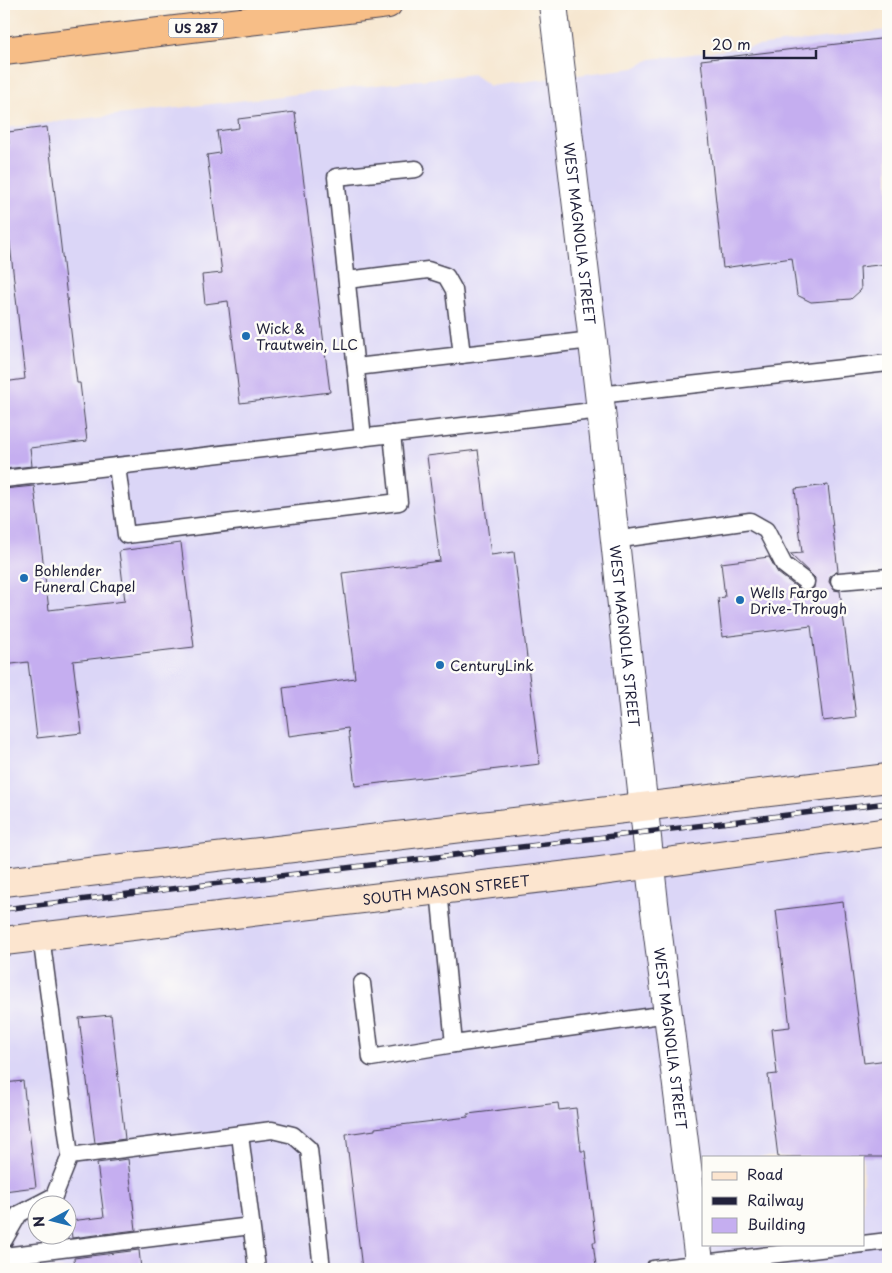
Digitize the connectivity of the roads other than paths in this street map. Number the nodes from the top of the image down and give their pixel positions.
1 (388, 4) edge
2 (553, 4) edge
3 (4, 51) edge
4 (416, 168) dead end
5 (347, 280) junction
6 (592, 340) junction
7 (462, 354) junction
8 (888, 363) edge
9 (356, 367) junction
10 (600, 403) junction
11 (392, 434) junction
12 (363, 438) junction
13 (117, 466) junction
14 (4, 479) edge
15 (614, 540) junction
16 (888, 578) edge
17 (839, 581) dead end
18 (806, 582) dead end
19 (888, 778) edge
20 (644, 808) junction
21 (888, 832) edge
22 (650, 866) junction
23 (4, 882) edge
24 (439, 890) junction
25 (42, 936) junction
26 (4, 940) edge
27 (362, 983) dead end
28 (668, 1014) junction
29 (454, 1044) junction
30 (240, 1135) junction
31 (70, 1156) junction
32 (251, 1226) junction
33 (4, 1240) edge
34 (888, 1241) edge
35 (864, 1244) edge
36 (848, 1246) edge
37 (4, 1256) edge
38 (699, 1266) edge
39 (257, 1269) edge
40 (322, 1269) edge
41 (653, 1269) edge

1 - 3 highway, US 287
2 - 6 street, WEST MAGNOLIA STREET
4 - 5 lane
5 - 7 lane
5 - 9 lane
6 - 7 lane
6 - 10 street, WEST MAGNOLIA STREET
7 - 9 lane
8 - 10 lane
9 - 12 lane
10 - 11 lane
10 - 15 street, WEST MAGNOLIA STREET
11 - 12 lane
11 - 13 lane
12 - 13 lane
13 - 14 lane
15 - 18 lane
15 - 20 street, WEST MAGNOLIA STREET
16 - 17 lane
19 - 20 street
20 - 22 street, WEST MAGNOLIA STREET
20 - 23 street
21 - 22 street, SOUTH MASON STREET
22 - 24 street, SOUTH MASON STREET
22 - 28 street, WEST MAGNOLIA STREET
24 - 25 street, SOUTH MASON STREET
24 - 29 lane
25 - 26 street, SOUTH MASON STREET
25 - 31 lane
27 - 29 lane
28 - 29 lane
28 - 38 street, WEST MAGNOLIA STREET
30 - 31 lane
30 - 32 lane
30 - 40 lane
31 - 33 lane
32 - 37 lane
32 - 39 lane
34 - 35 lane
36 - 38 lane
38 - 41 lane

